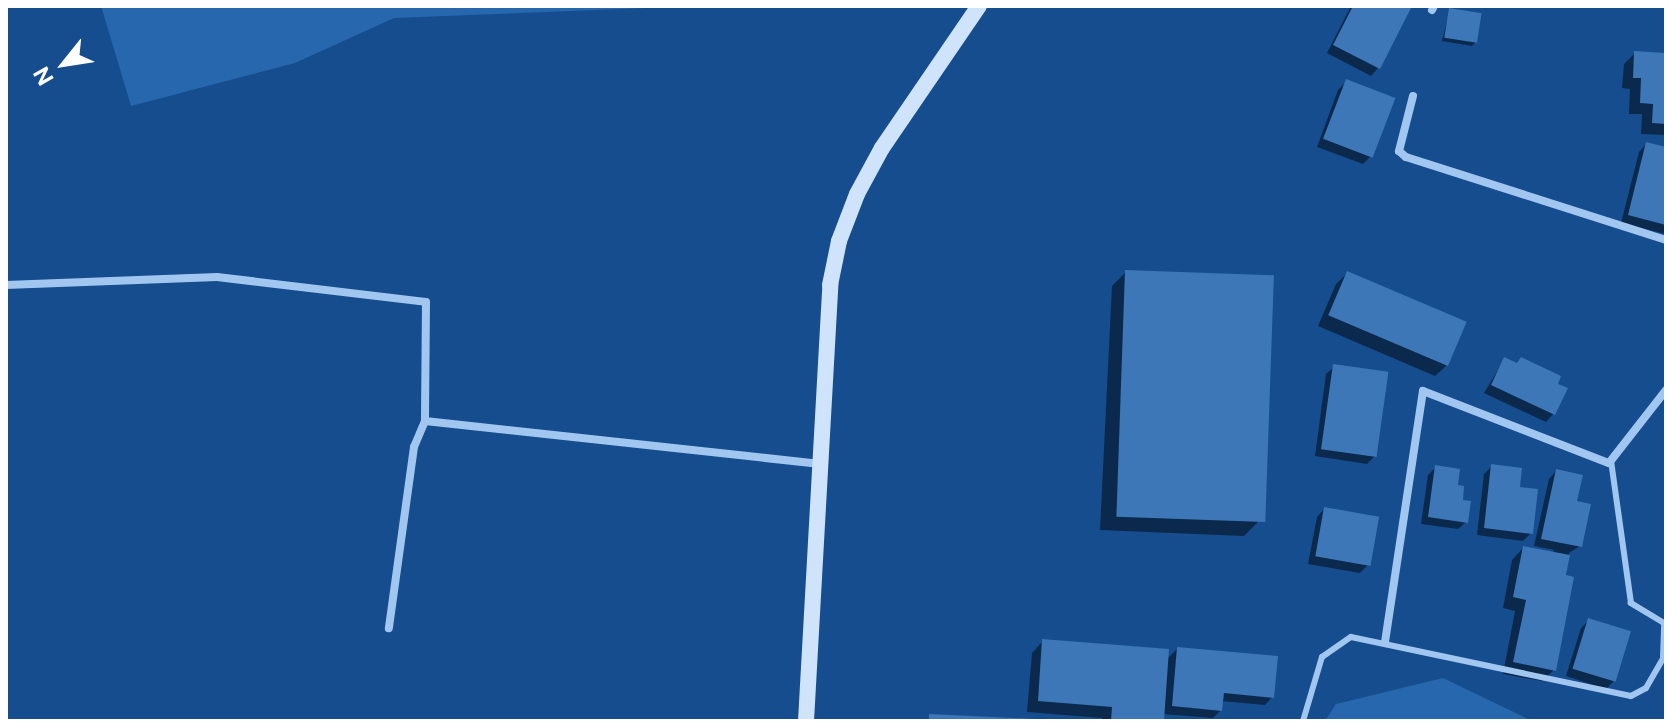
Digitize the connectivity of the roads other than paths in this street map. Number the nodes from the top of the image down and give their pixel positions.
1 (979, 6) edge
2 (1413, 96) dead end
3 (1666, 240) edge
4 (6, 285) edge
5 (1666, 390) edge
6 (425, 421) junction
7 (1611, 459) junction
8 (821, 464) junction
9 (389, 628) dead end
10 (1385, 642) junction
11 (806, 721) edge
12 (1303, 721) edge

1 - 8 street
2 - 3 street
4 - 6 street
5 - 7 street
6 - 8 street
6 - 9 street
7 - 10 street
7 - 10 lane
8 - 11 street
10 - 12 lane

